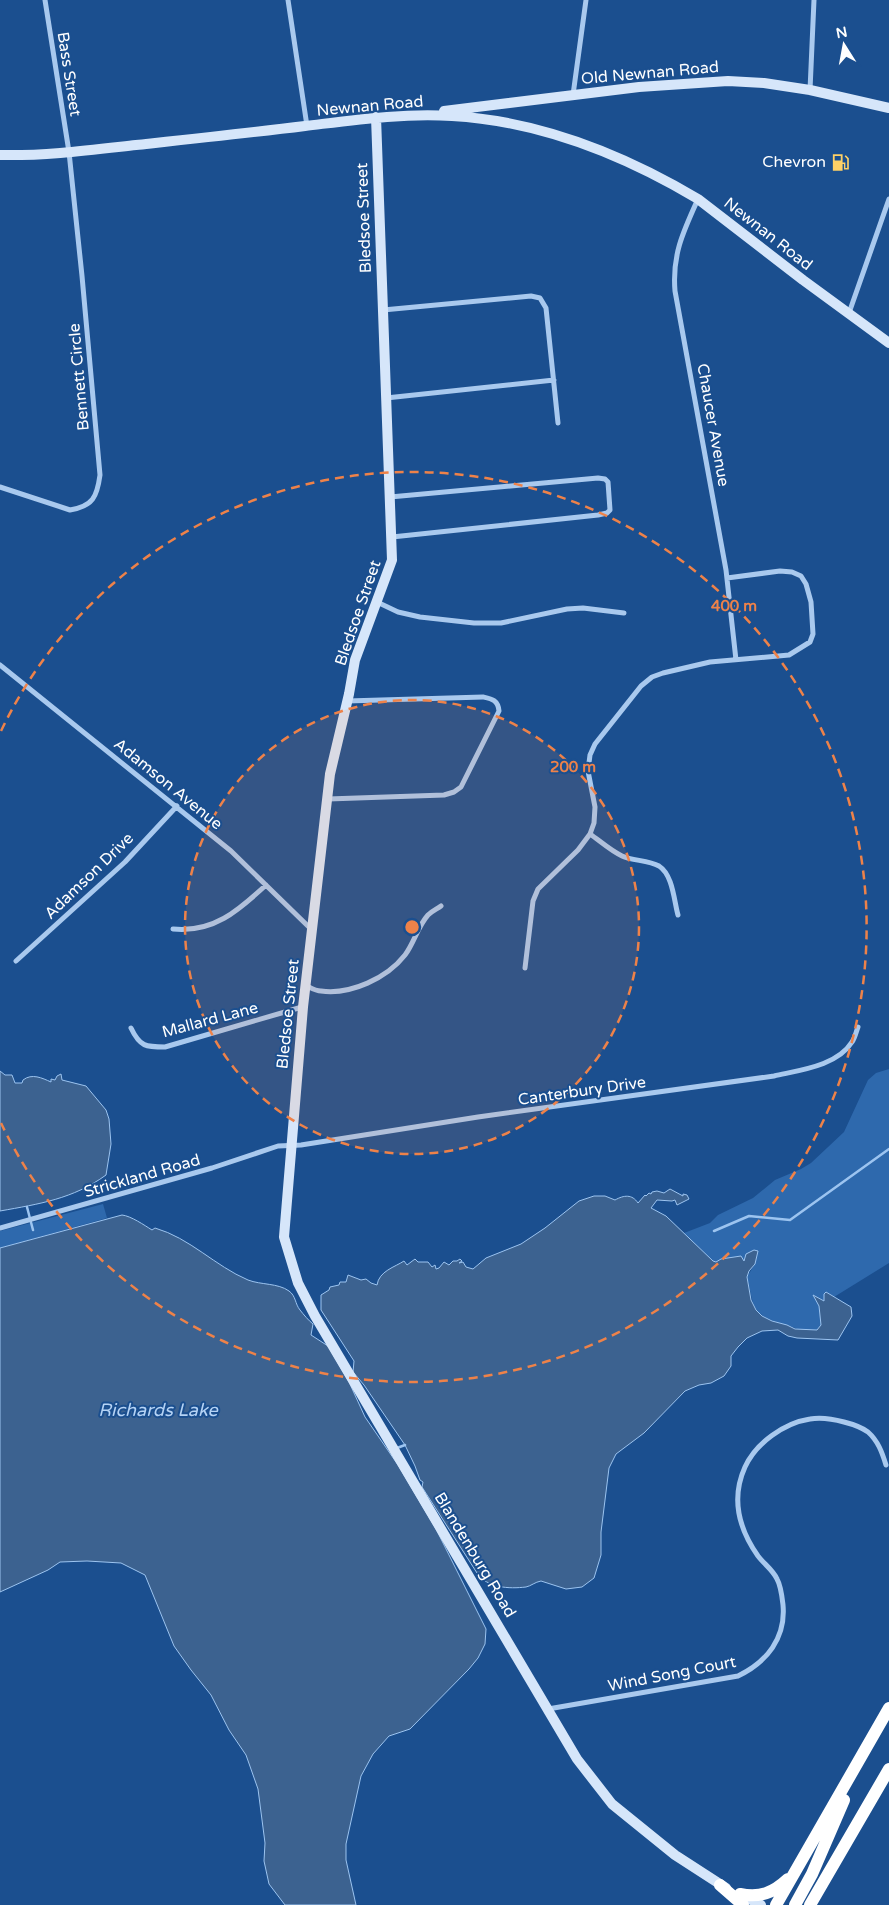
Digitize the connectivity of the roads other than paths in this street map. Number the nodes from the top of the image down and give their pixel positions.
1 (45, 0) edge
2 (288, 0) edge
3 (586, 0) edge
4 (814, 0) edge
5 (810, 90) junction
6 (572, 95) junction
7 (889, 108) edge
8 (413, 115) junction
9 (376, 117) junction
10 (307, 126) junction
11 (69, 152) junction
12 (0, 155) edge
13 (698, 199) junction
14 (889, 199) edge
15 (887, 210) edge
16 (382, 310) junction
17 (848, 313) junction
18 (889, 343) edge
19 (554, 380) junction
20 (385, 398) junction
21 (558, 423) dead end
22 (0, 487) edge
23 (390, 497) junction
24 (392, 537) junction
25 (727, 578) junction
26 (376, 601) junction
27 (624, 613) dead end
28 (736, 660) junction
29 (0, 665) edge
30 (347, 701) junction
31 (327, 799) junction
32 (177, 806) junction
33 (590, 834) junction
34 (266, 885) junction
35 (441, 906) dead end
36 (678, 916) dead end
37 (173, 929) dead end
38 (312, 931) junction
39 (16, 961) dead end
40 (525, 968) dead end
41 (306, 986) junction
42 (303, 1007) junction
43 (858, 1027) dead end
44 (131, 1028) dead end
45 (291, 1145) junction
46 (0, 1228) edge
47 (886, 1464) dead end
48 (889, 1708) edge
49 (548, 1710) junction
50 (862, 1754) junction
51 (889, 1769) edge
52 (796, 1870) junction
53 (825, 1880) junction
54 (720, 1885) joint
55 (741, 1900) edge
56 (761, 1905) edge
57 (776, 1905) edge
58 (795, 1905) edge
59 (810, 1905) edge
60 (821, 1905) edge

1 - 11 street, Bass Street
2 - 10 street
3 - 6 street
4 - 5 street
5 - 6 street, Old Newnan Road
5 - 7 street, Old Newnan Road
6 - 8 street, Old Newnan Road
8 - 9 street, Newnan Road
8 - 13 street, Newnan Road
9 - 10 street, Newnan Road
9 - 16 street, Bledsoe Street
10 - 11 street, Newnan Road
11 - 12 street, Newnan Road
11 - 22 street, Bennett Circle
13 - 17 street, Newnan Road
13 - 25 street, Chaucer Avenue
14 - 15 street
15 - 17 street
16 - 19 street
16 - 20 street, Bledsoe Street
17 - 18 street, Newnan Road
19 - 20 street
19 - 21 street
20 - 23 street, Bledsoe Street
23 - 24 street, Bledsoe Street
23 - 24 street
24 - 26 street, Bledsoe Street
25 - 28 street, Chaucer Avenue
25 - 28 street
26 - 27 street
26 - 30 street, Bledsoe Street
28 - 33 street
29 - 32 street, Adamson Avenue
30 - 31 street, Bledsoe Street
30 - 31 street
31 - 38 street, Bledsoe Street
32 - 34 street, Adamson Avenue
32 - 39 street, Adamson Drive
33 - 36 street
33 - 40 street
34 - 37 street
34 - 38 street, Adamson Avenue
35 - 41 street
38 - 41 street, Bledsoe Street
41 - 42 street, Bledsoe Street
42 - 44 street, Mallard Lane
42 - 45 street, Bledsoe Street
43 - 45 street, Canterbury Drive
45 - 46 street, Strickland Road
45 - 49 street, Blandenburg Road
47 - 49 street, Wind Song Court
48 - 50 highway
49 - 54 street, Blandenburg Road
50 - 52 highway
50 - 58 highway
51 - 53 highway
52 - 55 highway
52 - 57 highway
53 - 59 highway
53 - 60 highway
54 - 55 highway
55 - 56 street

